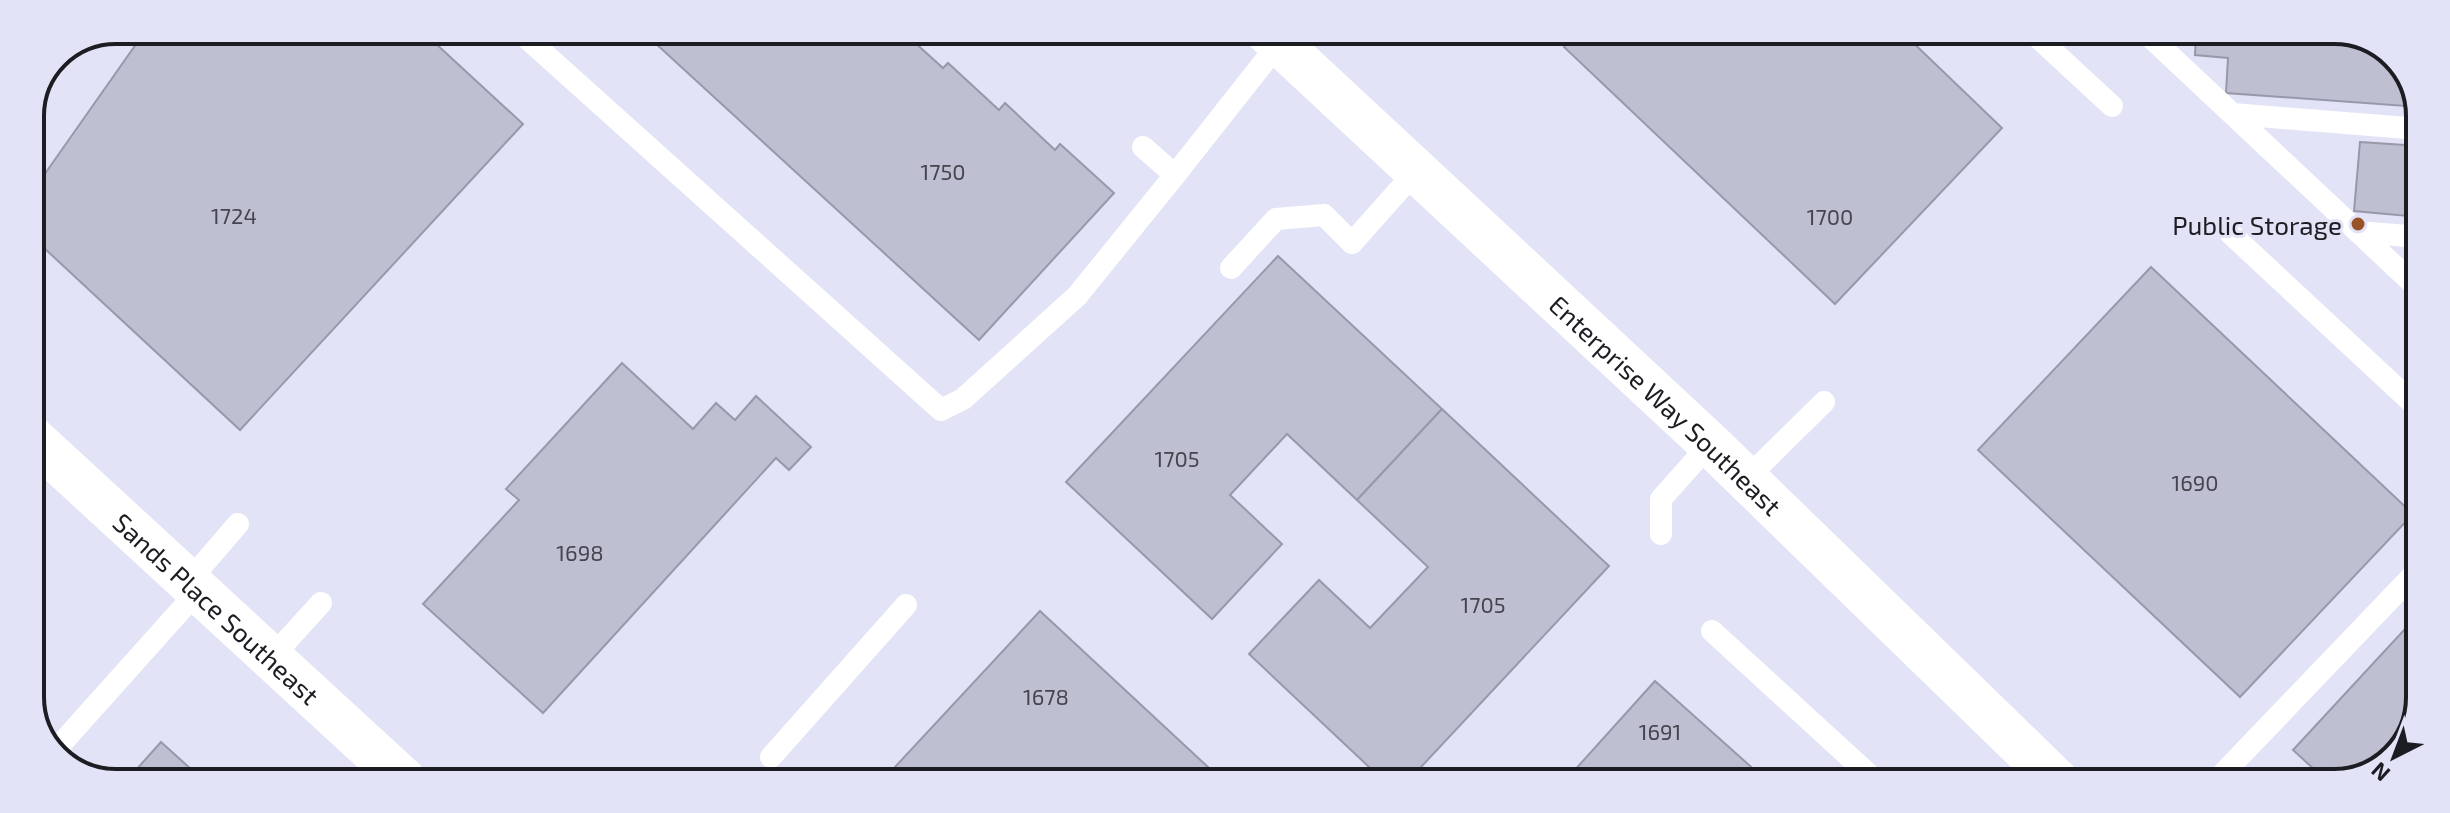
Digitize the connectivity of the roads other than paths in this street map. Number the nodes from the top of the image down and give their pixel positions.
1 (533, 44) edge
2 (1268, 44) edge
3 (1280, 44) edge
4 (2045, 44) edge
5 (2158, 44) edge
6 (2112, 106) dead end
7 (2233, 114) junction
8 (2406, 128) edge
9 (1143, 147) dead end
10 (1416, 171) junction
11 (1175, 175) junction
12 (2358, 232) junction
13 (2231, 234) dead end
14 (2406, 236) edge
15 (1231, 268) dead end
16 (2406, 277) edge
17 (2406, 397) edge
18 (1824, 402) dead end
19 (1710, 444) junction
20 (44, 449) edge
21 (1746, 479) junction
22 (238, 524) dead end
23 (1661, 534) dead end
24 (2406, 583) edge
25 (193, 586) junction
26 (321, 603) dead end
27 (906, 605) dead end
28 (1712, 631) dead end
29 (271, 658) junction
30 (61, 743) edge
31 (771, 757) dead end
32 (392, 769) edge
33 (1863, 769) edge
34 (2034, 769) edge
35 (2227, 769) edge

1 - 11 lane
2 - 11 lane
3 - 10 street, Enterprise Way Southeast
4 - 6 lane
5 - 7 lane
7 - 8 lane
7 - 12 lane
9 - 11 lane
10 - 15 lane
10 - 19 street, Enterprise Way Southeast
12 - 14 lane
12 - 16 lane
13 - 17 lane
18 - 21 lane
19 - 21 street, Enterprise Way Southeast
19 - 23 lane
20 - 25 street, Sands Place Southeast
21 - 34 street, Enterprise Way Southeast
22 - 25 lane
24 - 35 lane
25 - 29 street, Sands Place Southeast
25 - 30 lane
26 - 29 lane
27 - 31 lane
28 - 33 lane
29 - 32 street, Sands Place Southeast

